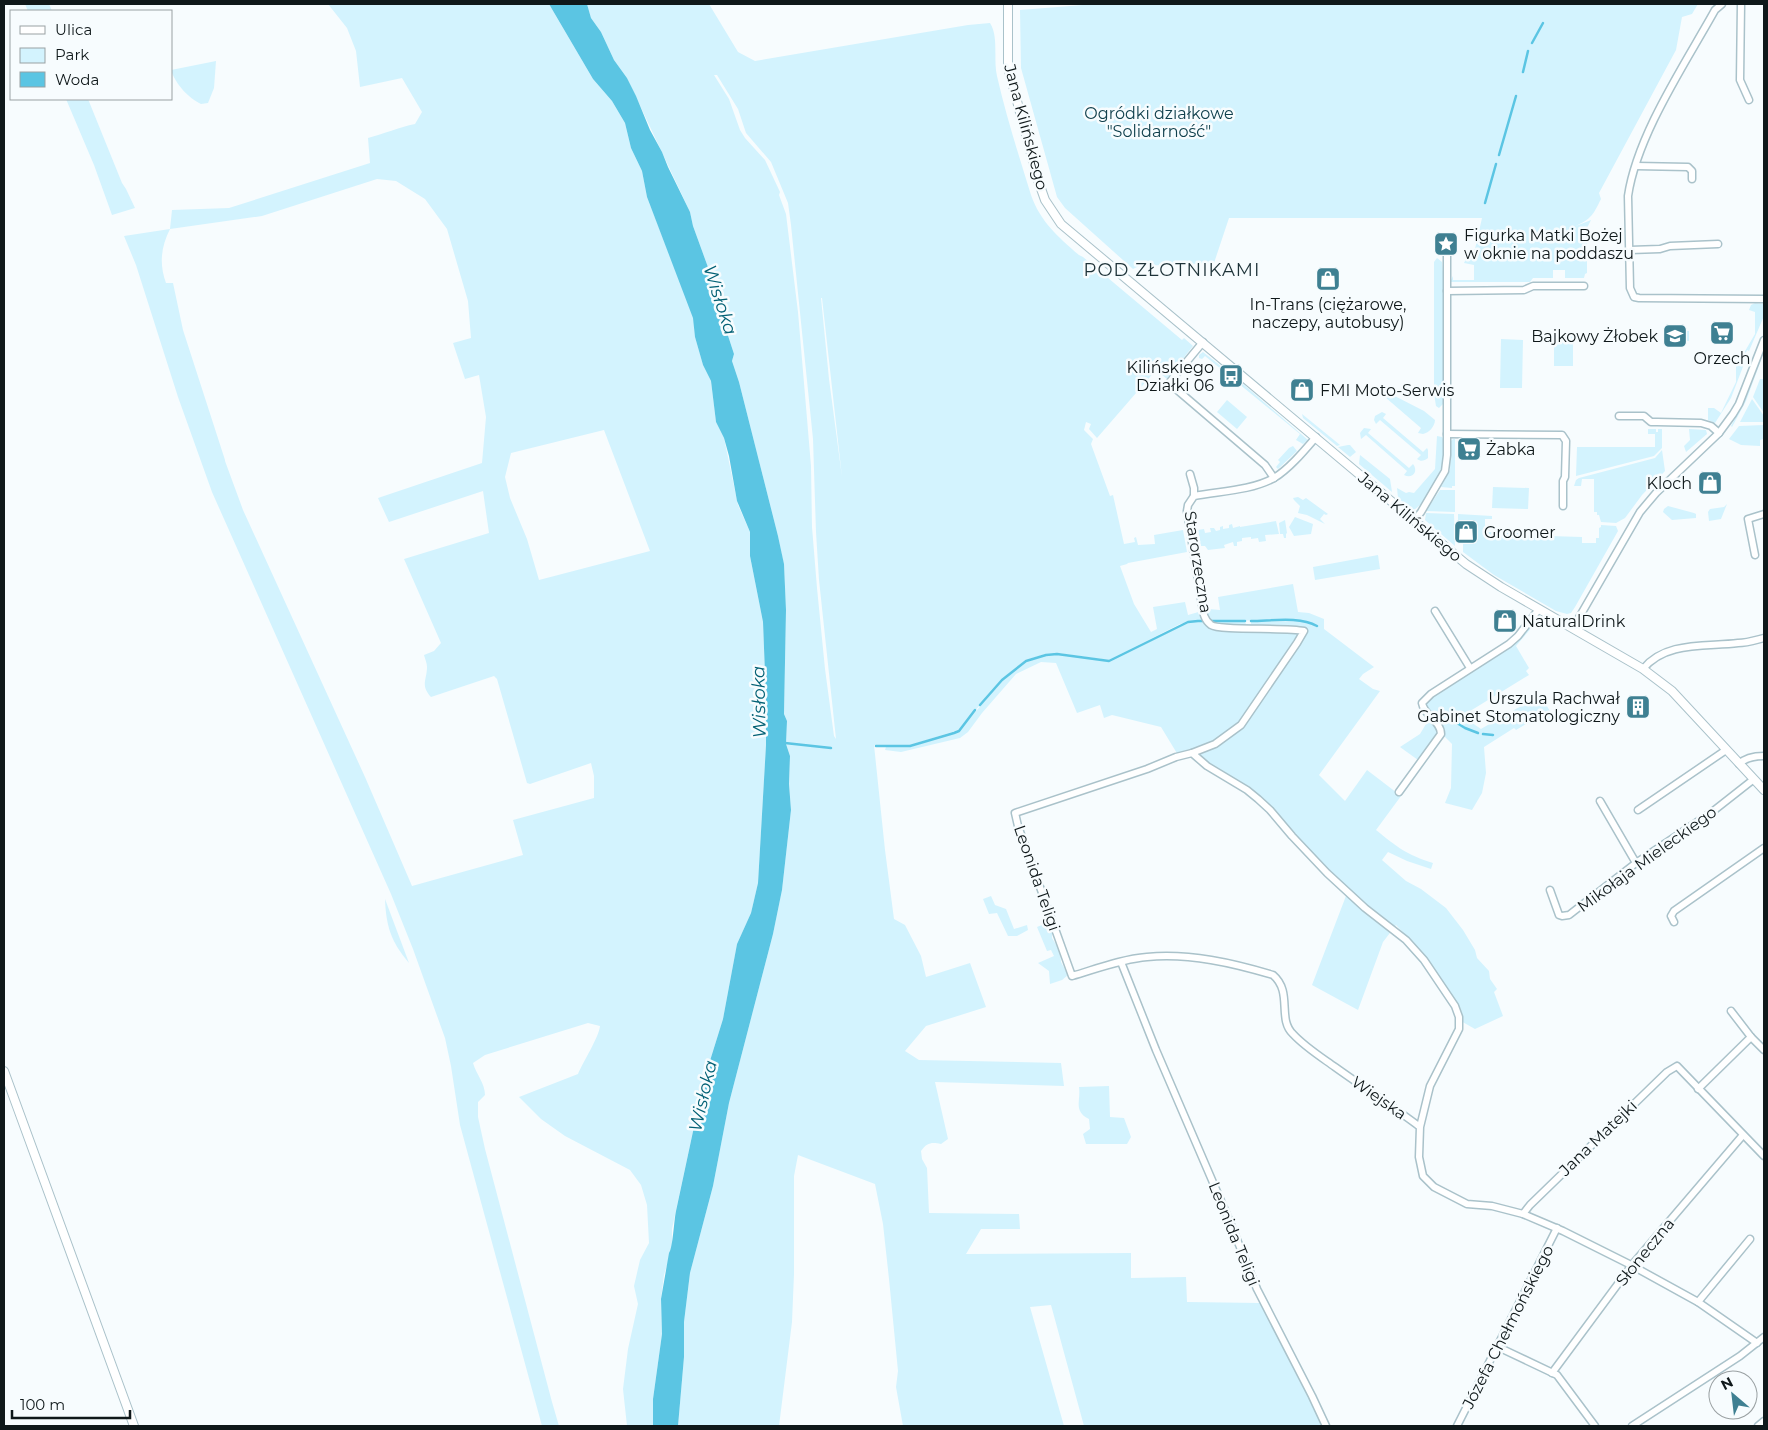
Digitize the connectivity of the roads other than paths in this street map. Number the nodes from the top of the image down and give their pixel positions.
1 (1008, 4) edge
2 (1722, 4) edge
3 (1741, 4) edge
4 (1749, 100) dead end
5 (1636, 166) junction
6 (1692, 179) dead end
7 (1718, 244) dead end
8 (1630, 250) junction
9 (1446, 254) dead end
10 (1584, 286) dead end
11 (1447, 291) junction
12 (1764, 299) edge
13 (1764, 340) edge
14 (1203, 342) junction
15 (1619, 416) dead end
16 (1447, 434) junction
17 (1719, 434) junction
18 (1316, 437) junction
19 (1190, 474) dead end
20 (1274, 478) junction
21 (1194, 496) junction
22 (1563, 506) dead end
23 (1764, 514) edge
24 (1414, 521) junction
25 (1755, 555) dead end
26 (1539, 609) junction
27 (1435, 611) dead end
28 (1573, 628) junction
29 (1764, 638) edge
30 (1470, 668) junction
31 (1643, 669) junction
32 (1726, 750) junction
33 (1192, 752) junction
34 (1764, 756) edge
35 (1739, 764) junction
36 (1754, 779) junction
37 (1764, 790) edge
38 (1399, 792) dead end
39 (1600, 802) dead end
40 (1638, 810) dead end
41 (1764, 848) edge
42 (1636, 864) junction
43 (1550, 890) dead end
44 (1674, 922) dead end
45 (1121, 962) junction
46 (1732, 1011) dead end
47 (1751, 1037) junction
48 (1764, 1050) edge
49 (4, 1070) edge
50 (1698, 1089) junction
51 (1420, 1127) junction
52 (1743, 1135) junction
53 (1764, 1156) edge
54 (1523, 1214) junction
55 (1557, 1228) junction
56 (1750, 1239) dead end
57 (1632, 1265) junction
58 (1698, 1302) junction
59 (1764, 1337) edge
60 (1757, 1343) junction
61 (1498, 1347) junction
62 (1552, 1373) junction
63 (1764, 1421) edge
64 (134, 1426) edge
65 (1326, 1426) edge
66 (1458, 1426) edge
67 (1595, 1426) edge
68 (1632, 1426) edge
69 (1758, 1426) edge

1 - 14 street, Jana Kilińskiego
2 - 5 street
3 - 4 street
5 - 6 street
5 - 8 street
7 - 8 street
8 - 12 street
9 - 11 street
10 - 11 street
11 - 16 street
13 - 17 street
14 - 18 street, Jana Kilińskiego
14 - 20 street
15 - 17 street
16 - 22 street
16 - 24 street
17 - 28 street
18 - 20 street, Starorzeczna
18 - 24 street, Jana Kilińskiego
19 - 21 street
20 - 21 street, Starorzeczna
21 - 33 street, Starorzeczna
23 - 25 street
24 - 26 street, Jana Kilińskiego
26 - 28 street, Jana Kilińskiego
26 - 30 street
27 - 30 street
28 - 31 street, Jana Kilińskiego
29 - 31 street
30 - 38 street
31 - 32 street, Jana Kilińskiego
32 - 35 street, Jana Kilińskiego
32 - 40 street
33 - 45 street, Leonida Teligi
33 - 51 street
34 - 35 street
35 - 36 street, Jana Kilińskiego
36 - 37 street, Jana Kilińskiego
36 - 42 street, Mikołaja Mieleckiego
39 - 42 street
41 - 44 street
42 - 43 street, Mikołaja Mieleckiego
45 - 51 street, Wiejska
45 - 65 street, Leonida Teligi
46 - 47 street
47 - 48 street
47 - 50 street
49 - 64 street
50 - 52 street
50 - 54 street, Jana Matejki
51 - 54 street, Wiejska
52 - 53 street
52 - 57 street, Słoneczna
54 - 55 street, Wiejska
55 - 57 street, Wiejska
55 - 61 street, Józefa Chełmońskiego
56 - 58 street
57 - 58 street, Wiejska
57 - 62 street, Słoneczna
58 - 60 street, Wiejska
59 - 60 street
60 - 68 street
61 - 62 street
61 - 66 street, Józefa Chełmońskiego
62 - 67 street
63 - 69 street

